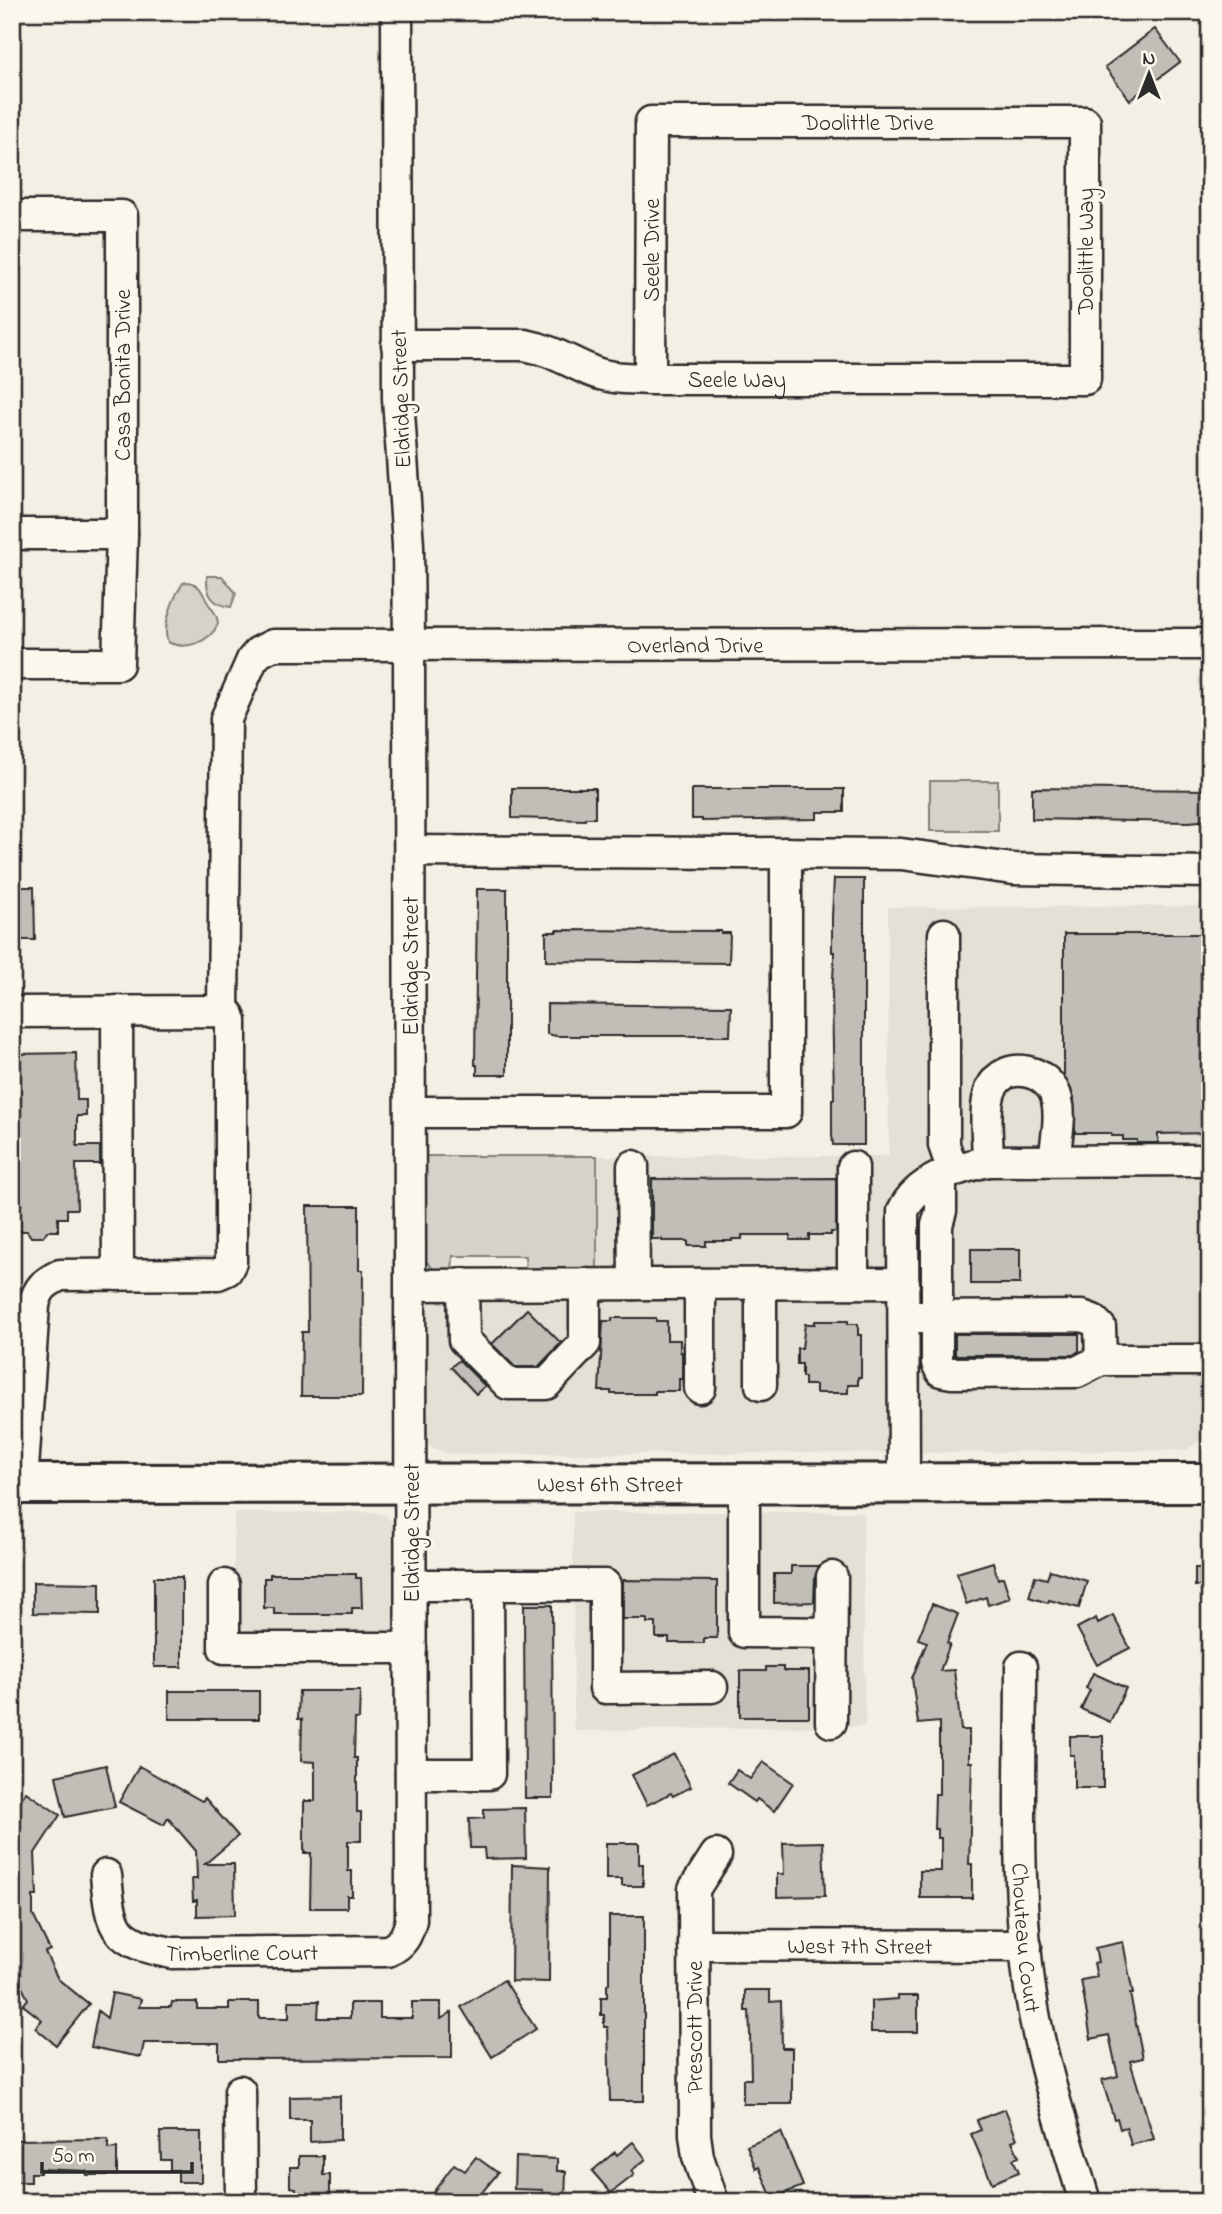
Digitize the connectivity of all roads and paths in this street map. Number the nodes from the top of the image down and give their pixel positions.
1 (397, 12) edge
2 (651, 122) joint
3 (1085, 122) joint
4 (12, 216) edge
5 (397, 345) junction
6 (650, 379) junction
7 (1086, 379) joint
8 (12, 534) edge
9 (122, 534) junction
10 (410, 643) junction
11 (1210, 644) edge
12 (12, 664) edge
13 (410, 851) junction
14 (786, 853) junction
15 (1210, 872) edge
16 (944, 934) dead end
17 (117, 1011) junction
18 (223, 1011) junction
19 (12, 1012) edge
20 (411, 1112) junction
21 (1055, 1160) junction
22 (1210, 1160) edge
23 (988, 1161) junction
24 (633, 1166) dead end
25 (853, 1167) dead end
26 (947, 1174) junction
27 (118, 1275) junction
28 (853, 1283) junction
29 (904, 1283) junction
30 (463, 1284) junction
31 (585, 1284) junction
32 (634, 1284) junction
33 (700, 1284) junction
34 (761, 1284) junction
35 (411, 1285) junction
36 (904, 1317) junction
37 (937, 1317) junction
38 (1101, 1360) junction
39 (1210, 1360) edge
40 (761, 1385) dead end
41 (700, 1388) dead end
42 (411, 1483) junction
43 (744, 1483) junction
44 (904, 1483) junction
45 (1210, 1483) edge
46 (17, 1484) edge
47 (832, 1577) dead end
48 (224, 1585) dead end
49 (411, 1585) junction
50 (488, 1585) junction
51 (832, 1633) junction
52 (411, 1648) junction
53 (1021, 1667) dead end
54 (712, 1687) dead end
55 (831, 1722) dead end
56 (411, 1774) junction
57 (716, 1855) dead end
58 (106, 1875) dead end
59 (421, 1926) joint
60 (694, 1945) junction
61 (1026, 1945) junction
62 (240, 2091) dead end
63 (240, 2202) edge
64 (713, 2202) edge
65 (1085, 2202) edge

1 - 5 street, Eldridge Street
2 - 3 street, Doolittle Drive
2 - 6 street, Seele Drive
3 - 7 street, Doolittle Way
4 - 9 street, Casa Bonita Drive
5 - 6 street, Seele Way
5 - 10 street, Eldridge Street
6 - 7 street, Seele Way
8 - 9 street
9 - 12 street, Casa Bonita Drive
10 - 11 street, Overland Drive
10 - 13 street, Eldridge Street
10 - 18 street, Overland Drive
13 - 14 street
13 - 20 street, Eldridge Street
14 - 15 street
14 - 20 street
16 - 26 street
17 - 18 street
17 - 19 street
17 - 27 street
18 - 27 street
20 - 35 street, Eldridge Street
21 - 22 street
21 - 23 street
21 - 23 street
23 - 26 street
24 - 32 street
25 - 28 street
26 - 29 street
26 - 37 street
27 - 46 street
28 - 29 street
28 - 34 street
29 - 36 street
30 - 31 street
30 - 31 street
30 - 35 street
31 - 32 street
32 - 33 street
33 - 34 street
33 - 41 street
34 - 40 street
35 - 42 street, Eldridge Street
36 - 37 street
36 - 44 street
37 - 38 street
37 - 38 street
38 - 39 street
42 - 43 main road, West 6th Street
42 - 46 main road, West 6th Street
42 - 49 street, Eldridge Street
43 - 44 main road, West 6th Street
43 - 51 street
44 - 45 main road, West 6th Street
47 - 51 street
48 - 52 street
49 - 50 street
49 - 52 street, Eldridge Street
50 - 54 street
50 - 56 street
51 - 55 street
52 - 56 street, Eldridge Street
53 - 61 street, Chouteau Court
56 - 59 street, Eldridge Street
57 - 60 street, Prescott Drive
58 - 59 street, Timberline Court
60 - 61 street, West 7th Street
60 - 64 street, Prescott Drive
61 - 65 street, Chouteau Court
62 - 63 street

